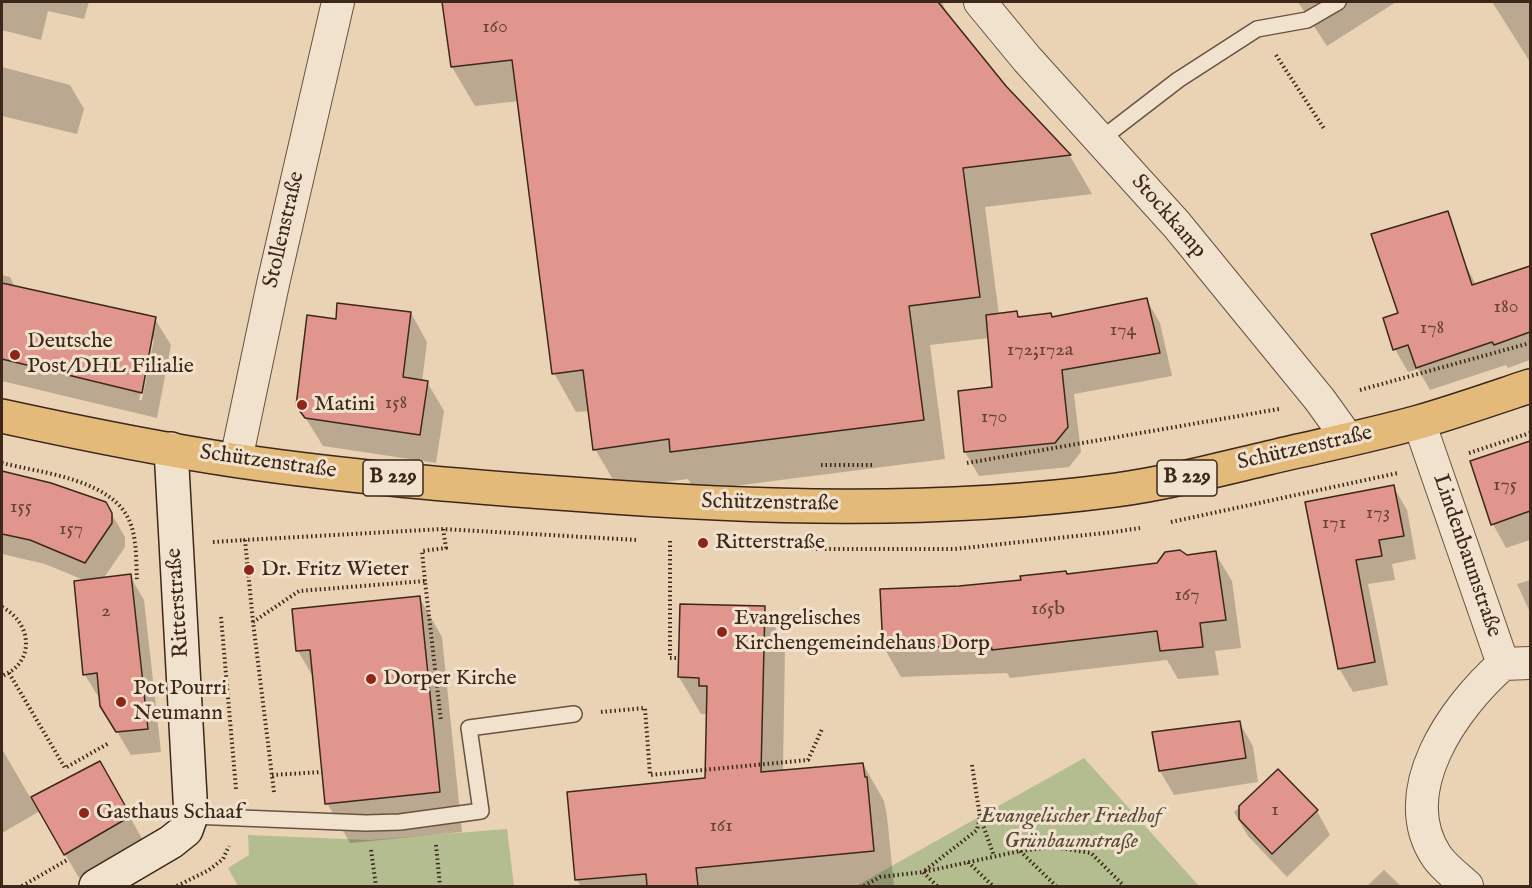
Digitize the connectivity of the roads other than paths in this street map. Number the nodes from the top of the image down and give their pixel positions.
1 (338, 2) edge
2 (980, 2) edge
3 (1338, 2) edge
4 (1100, 140) junction
5 (1530, 386) edge
6 (2, 416) edge
7 (1419, 422) junction
8 (1348, 439) junction
9 (171, 449) junction
10 (236, 460) junction
11 (1517, 664) edge
12 (574, 714) road end
13 (191, 816) junction
14 (96, 886) edge
15 (1467, 886) edge

1 - 10 street, Stollenstraße
2 - 4 street, Stockkamp
3 - 4 lane
4 - 8 street, Stockkamp
5 - 7 main road, Schützenstraße / B 229
6 - 9 main road, Schützenstraße / B 229
7 - 8 main road, Schützenstraße / B 229
7 - 11 street, Lindenbaumstraße
8 - 10 main road, Schützenstraße / B 229
9 - 10 main road, Schützenstraße / B 229
9 - 13 main road, Ritterstraße
11 - 15 street
12 - 13 lane
13 - 14 main road

